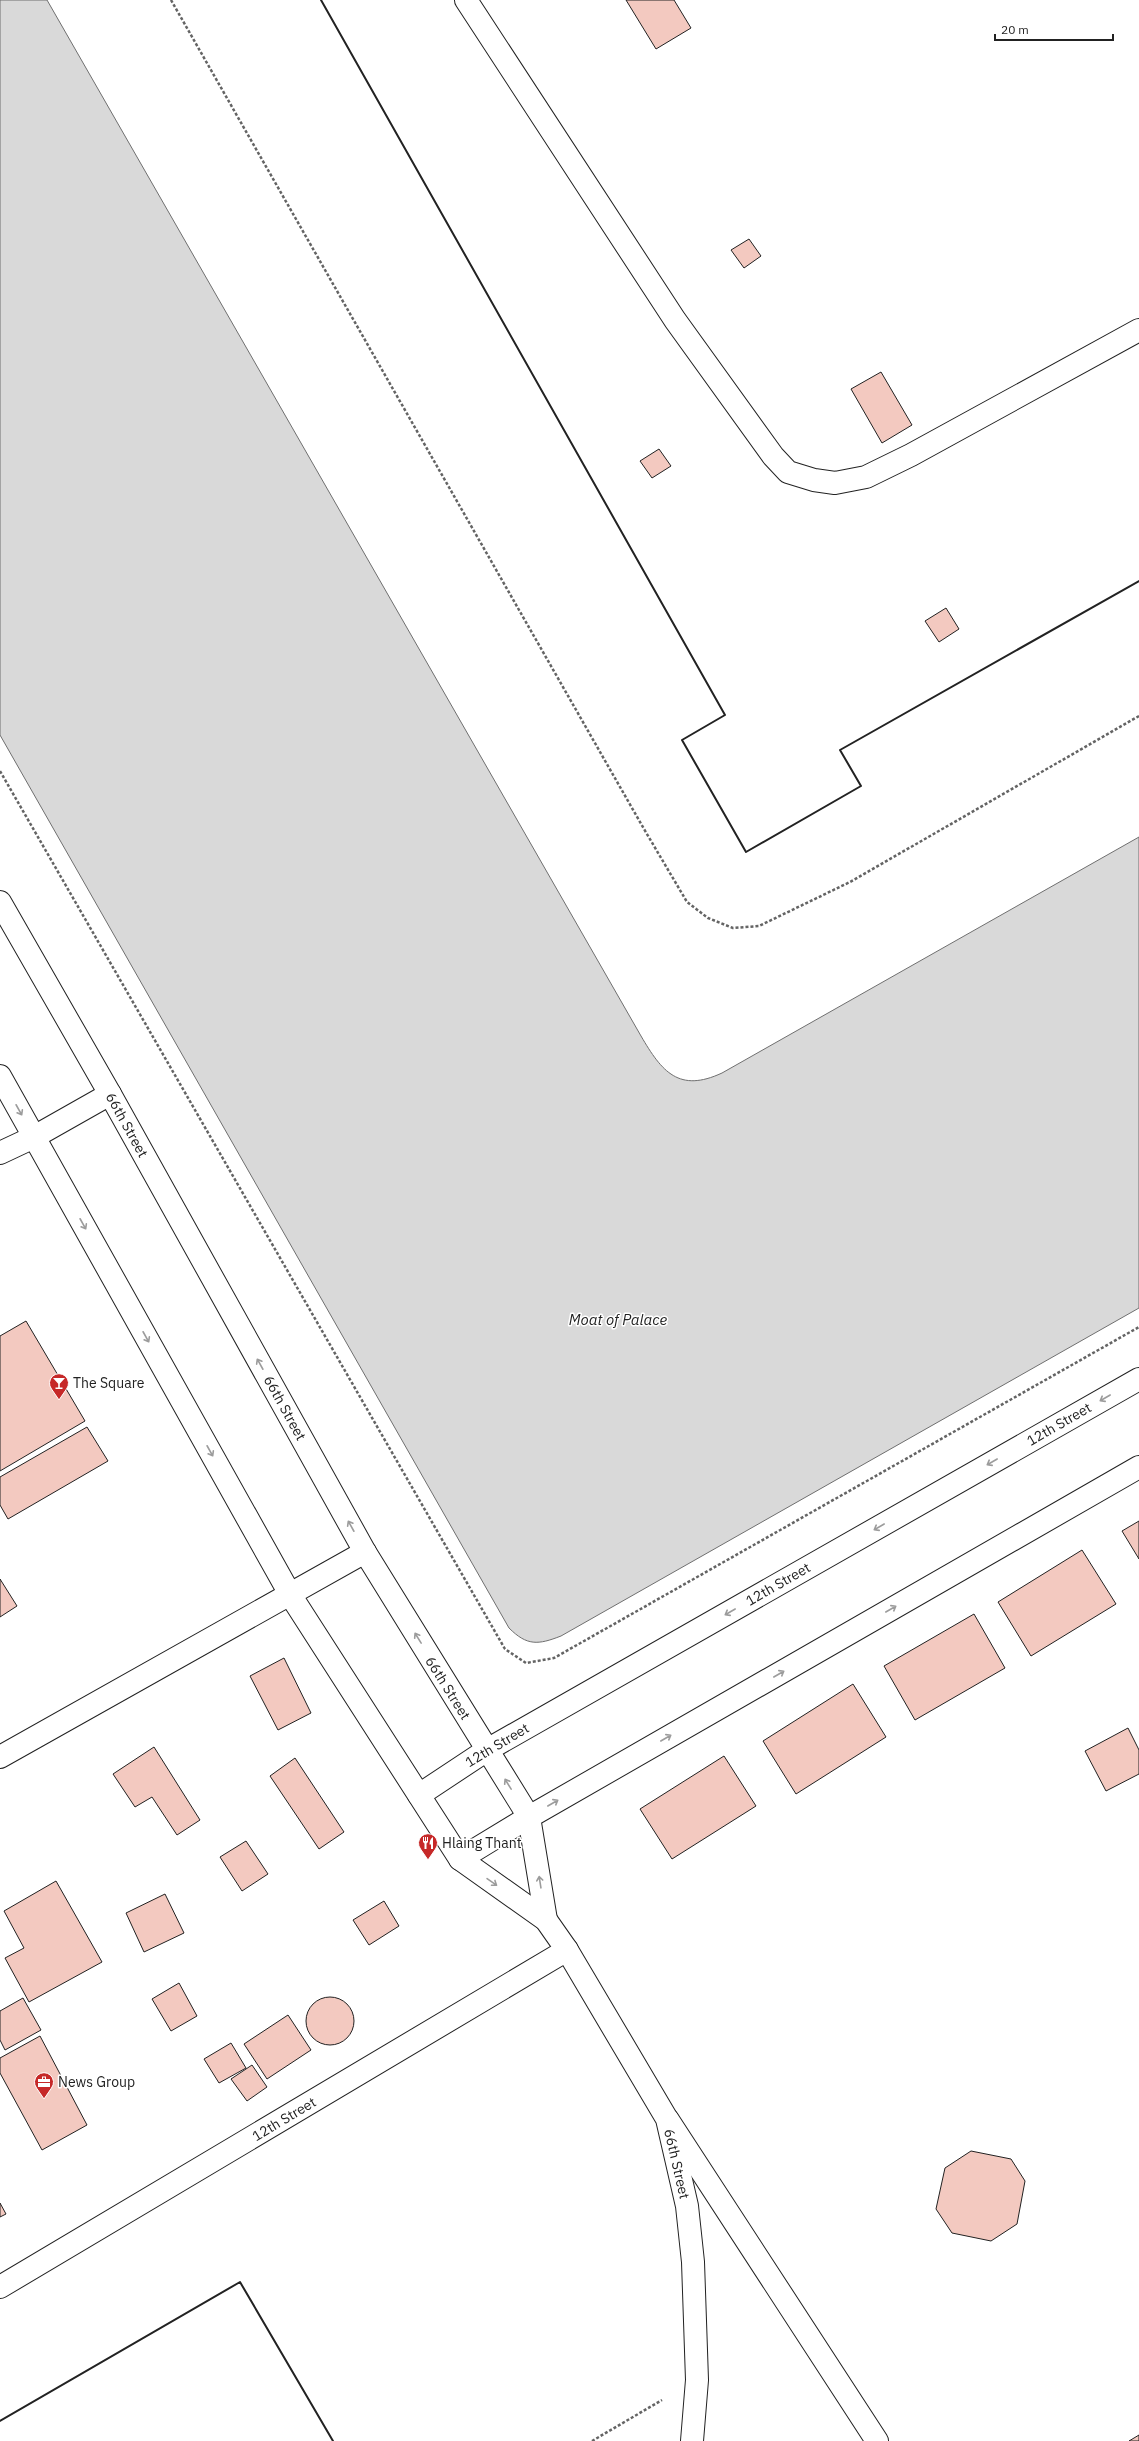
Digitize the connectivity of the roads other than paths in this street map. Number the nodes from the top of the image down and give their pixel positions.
1 (466, 0) edge
2 (1139, 330) edge
3 (0, 902) edge
4 (0, 1076) edge
5 (110, 1094) junction
6 (34, 1136) junction
7 (0, 1152) edge
8 (1139, 1379) edge
9 (1139, 1467) edge
10 (365, 1552) junction
11 (291, 1596) junction
12 (487, 1750) junction
13 (0, 1757) edge
14 (419, 1795) junction
15 (529, 1817) junction
16 (460, 1859) junction
17 (546, 1920) junction
18 (567, 1950) junction
19 (667, 2120) junction
20 (0, 2287) edge
21 (692, 2441) edge
22 (877, 2441) edge

1 - 2 main road
3 - 5 main road, 66th Street
4 -> 6 main road, 66th Street
5 - 6 main road
10 -> 5 main road, 66th Street
6 - 7 main road
6 -> 11 main road, 66th Street
8 -> 12 main road, 12th Street
15 -> 9 main road
10 - 11 main road
12 -> 10 main road, 66th Street
11 - 13 main road
11 - 14 main road, 66th Street
12 - 14 main road, 12th Street
15 -> 12 main road, 66th Street
14 - 16 main road, 66th Street
15 - 16 main road
17 -> 15 main road, 66th Street
16 -> 17 main road, 66th Street
17 - 18 main road, 66th Street
18 - 19 main road, 66th Street
18 - 20 main road, 12th Street
19 - 21 main road, 66th Street
19 - 22 main road

